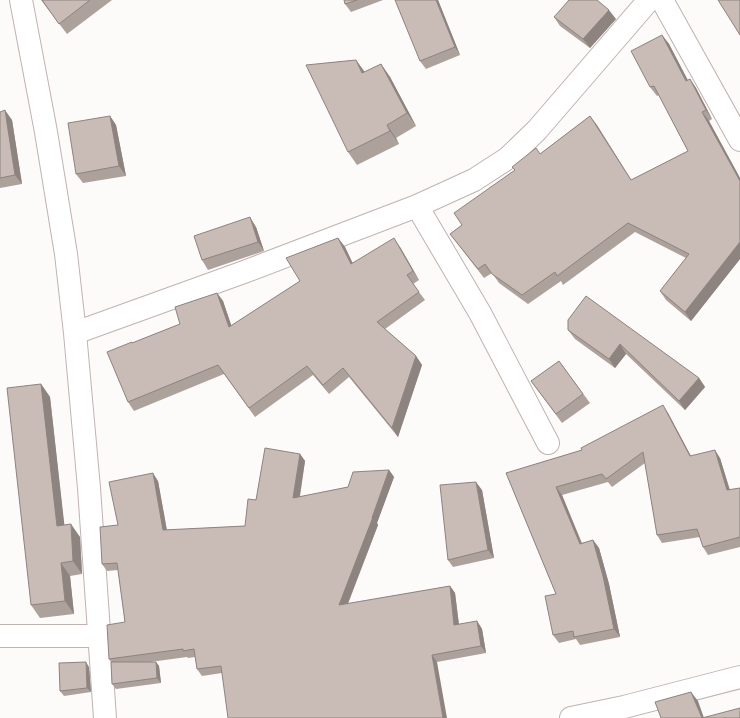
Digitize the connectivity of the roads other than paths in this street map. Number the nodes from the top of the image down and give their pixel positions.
1 (21, 0) edge
2 (649, 0) edge
3 (662, 0) edge
4 (740, 140) edge
5 (417, 206) junction
6 (74, 333) junction
7 (548, 443) dead end
8 (0, 636) edge
9 (100, 636) junction
10 (740, 677) edge
11 (105, 718) edge
12 (571, 718) edge

1 - 6 street
2 - 5 street
3 - 4 street
5 - 6 street
5 - 7 street
6 - 9 street
8 - 9 street
9 - 11 street
10 - 12 street

